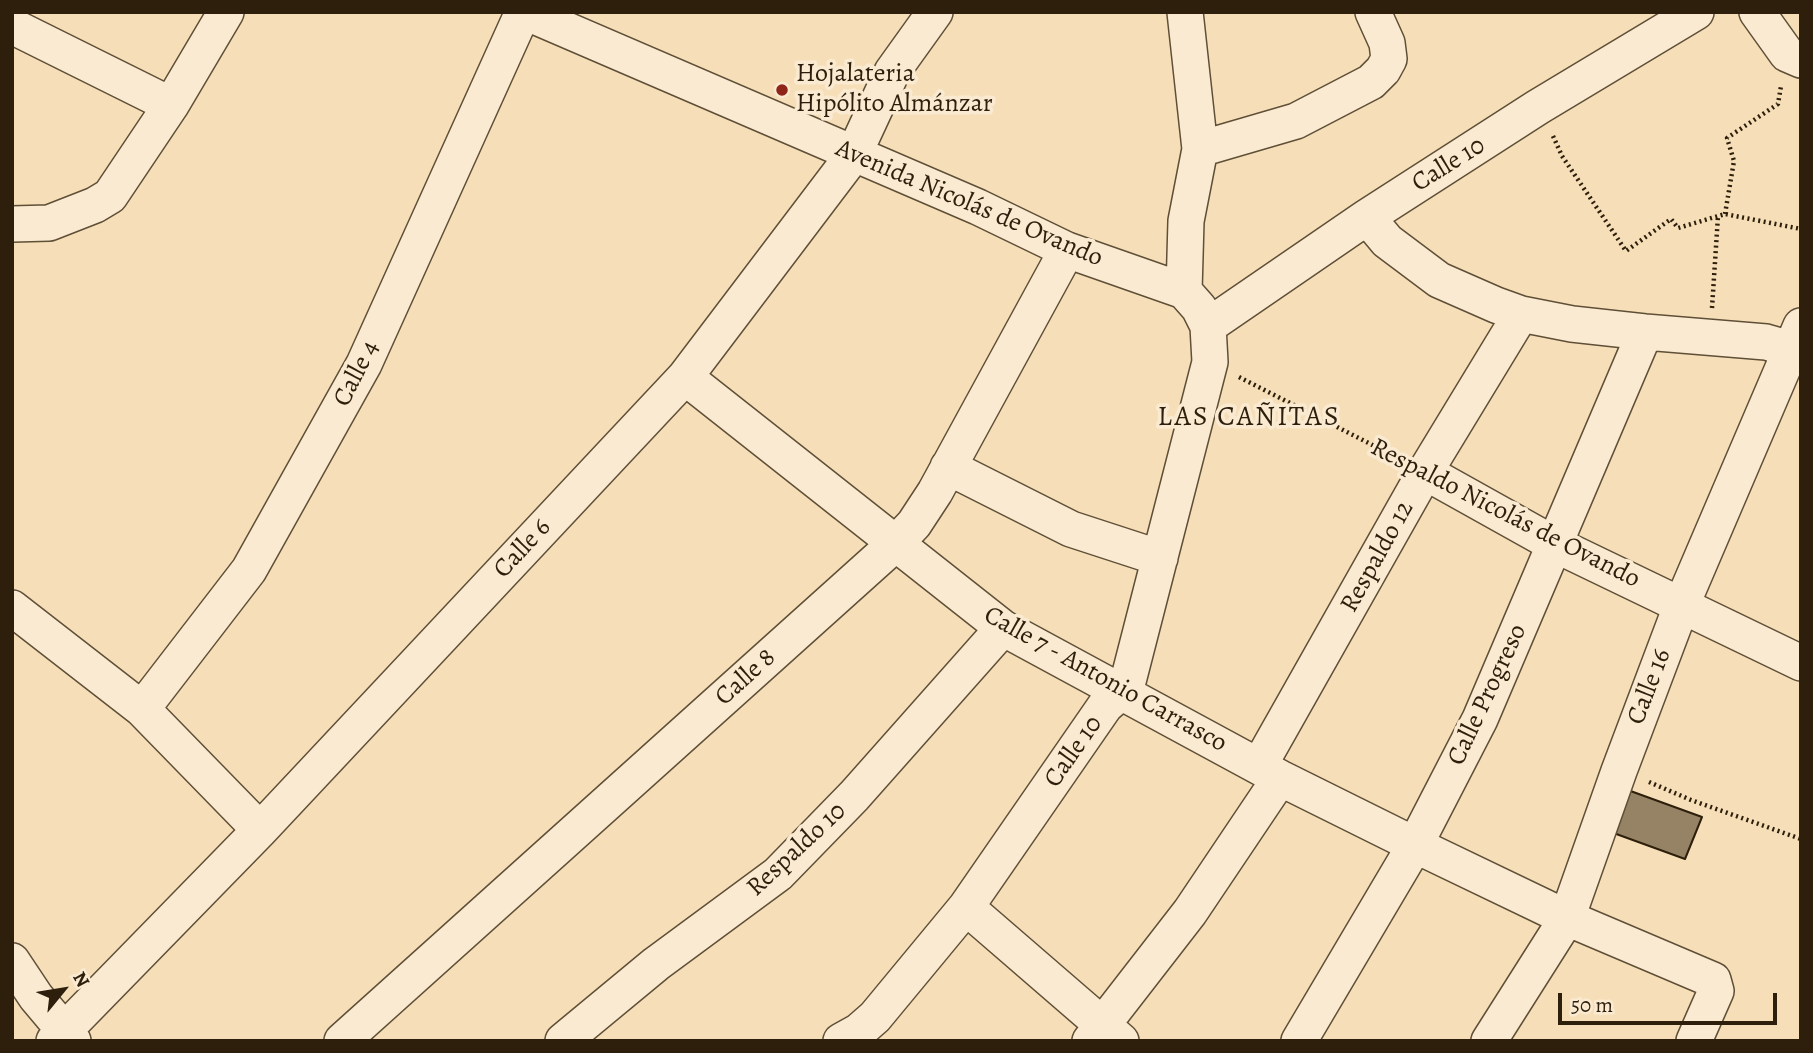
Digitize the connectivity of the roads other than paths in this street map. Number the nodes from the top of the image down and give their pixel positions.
1 (226, 12) edge
2 (524, 12) edge
3 (935, 12) edge
4 (1185, 12) edge
5 (1373, 12) edge
6 (1696, 12) edge
7 (1757, 12) edge
8 (12, 26) edge
9 (1794, 57) edge
10 (171, 105) junction
11 (1200, 149) junction
12 (854, 154) junction
13 (1367, 217) junction
14 (12, 225) edge
15 (1067, 250) junction
16 (1184, 291) junction
17 (1521, 314) junction
18 (1208, 327) junction
19 (1645, 332) junction
20 (1797, 342) edge
21 (685, 377) junction
22 (948, 467) junction
23 (1425, 472) junction
24 (896, 543) junction
25 (1554, 544) junction
26 (1160, 558) junction
27 (1682, 604) junction
28 (14, 613) edge
29 (1003, 628) junction
30 (1801, 663) edge
31 (1125, 693) junction
32 (142, 709) junction
33 (1270, 772) junction
34 (260, 830) junction
35 (1415, 845) junction
36 (966, 907) junction
37 (1567, 918) junction
38 (12, 961) edge
39 (24, 998) edge
40 (1105, 1036) edge
41 (64, 1037) edge
42 (342, 1041) edge
43 (562, 1041) edge
44 (841, 1041) edge
45 (1299, 1041) edge
46 (1489, 1041) edge
47 (1694, 1041) edge

1 - 10 street
2 - 12 street, Avenida Nicolás de Ovando
2 - 32 street, Calle 4
3 - 12 street, Calle 6
4 - 11 street
5 - 11 street
6 - 13 street, Calle 10
7 - 9 street
8 - 10 street
10 - 14 street
11 - 16 street
12 - 15 street, Avenida Nicolás de Ovando
12 - 21 street, Calle 6
13 - 17 street
13 - 18 street, Calle 10
15 - 16 street, Avenida Nicolás de Ovando
15 - 22 street, Calle 8
16 - 18 street, Calle 10
17 - 19 street
17 - 23 street, Respaldo 12
18 - 26 street, Calle 10
19 - 20 street
19 - 25 street, Calle Progreso
20 - 27 street, Calle 16
21 - 24 street, Calle 7 - Antonio Carrasco
21 - 34 street, Calle 6
22 - 24 street, Calle 8
22 - 26 street
23 - 25 street, Respaldo Nicolás de Ovando
23 - 33 street, Respaldo 12
24 - 29 street, Calle 7 - Antonio Carrasco
24 - 42 street, Calle 8
25 - 27 street, Respaldo Nicolás de Ovando
25 - 35 street, Calle Progreso
26 - 31 street, Calle 10
27 - 30 street, Respaldo Nicolás de Ovando
27 - 37 street, Calle 16
28 - 32 street
29 - 31 street, Calle 7 - Antonio Carrasco
29 - 43 street, Respaldo 10
31 - 33 street, Calle 7 - Antonio Carrasco
31 - 36 street, Calle 10
32 - 34 street
33 - 35 street, Calle 7 - Antonio Carrasco
33 - 40 street, Respaldo 12
34 - 41 street, Calle 6
35 - 37 street, Calle 7 - Antonio Carrasco
35 - 45 street, Calle Progreso
36 - 40 street
36 - 44 street, Calle 10
37 - 46 street, Calle 16
37 - 47 street, Calle 7 - Antonio Carrasco
38 - 39 street
39 - 41 street

